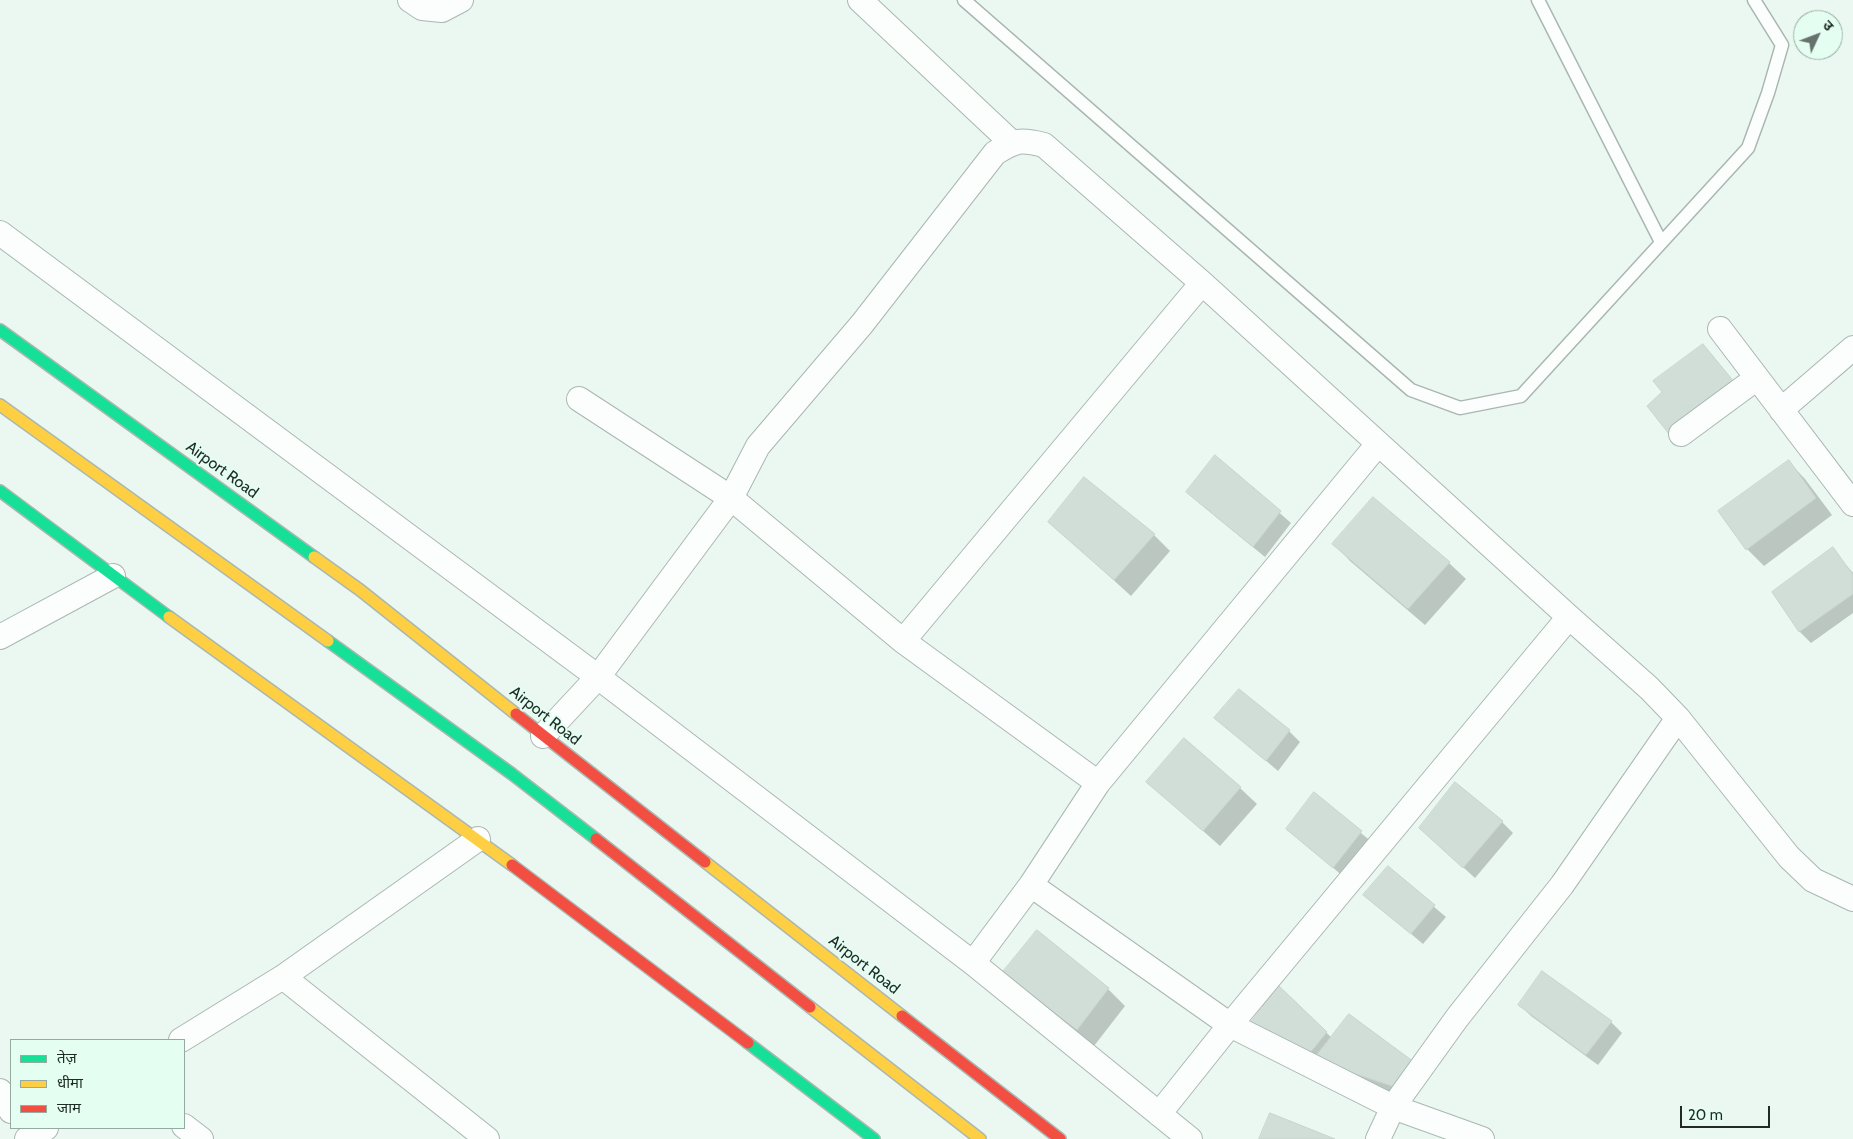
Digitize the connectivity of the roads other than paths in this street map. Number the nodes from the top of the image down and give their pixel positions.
1 (410, 0) edge
2 (461, 0) edge
3 (860, 0) edge
4 (964, 0) edge
5 (1538, 0) edge
6 (1754, 0) edge
7 (1012, 142) junction
8 (0, 233) edge
9 (1661, 242) junction
10 (1202, 283) junction
11 (1720, 329) dead end
12 (0, 330) edge
13 (1853, 348) edge
14 (1757, 378) junction
15 (579, 399) dead end
16 (0, 405) edge
17 (1781, 410) junction
18 (1681, 434) dead end
19 (1378, 444) junction
20 (0, 491) edge
21 (731, 498) junction
22 (1853, 504) edge
23 (113, 576) junction
24 (1569, 617) junction
25 (0, 637) edge
26 (903, 641) junction
27 (598, 677) junction
28 (1678, 718) junction
29 (543, 736) junction
30 (1098, 783) junction
31 (478, 840) junction
32 (1032, 885) junction
33 (1853, 899) edge
34 (973, 963) junction
35 (283, 977) junction
36 (1230, 1025) junction
37 (183, 1039) edge
38 (0, 1091) edge
39 (1393, 1107) junction
40 (10, 1109) edge
41 (1159, 1114) junction
42 (185, 1127) edge
43 (44, 1129) edge
44 (860, 1135) edge
45 (27, 1139) edge
46 (201, 1139) edge
47 (487, 1139) edge
48 (980, 1139) edge
49 (1060, 1139) edge
50 (1190, 1139) edge
51 (1378, 1139) edge
52 (1482, 1139) edge

1 - 2 street
3 - 7 street
4 - 9 lane
5 - 9 lane
6 - 9 lane
7 - 10 street
7 - 21 street
8 - 27 street
10 - 19 street
10 - 26 street
11 - 14 street
12 - 29 street, Airport Road
13 - 17 street
14 - 17 street
14 - 18 street
15 - 21 street
16 - 48 street
17 - 22 street
19 - 24 street
19 - 30 street
20 - 23 street
21 - 26 street
21 - 27 street
23 - 25 street
23 - 31 street
24 - 28 street
24 - 36 street
26 - 30 street
27 - 29 street
27 - 34 street
28 - 33 street
28 - 39 street
29 - 49 street, Airport Road
30 - 32 street
31 - 35 street
31 - 44 street
32 - 34 street
32 - 36 street
34 - 41 street
35 - 37 street
35 - 47 street
36 - 39 street
36 - 41 street
38 - 40 street
39 - 51 street
39 - 52 street
41 - 50 street
42 - 46 street
43 - 45 street

